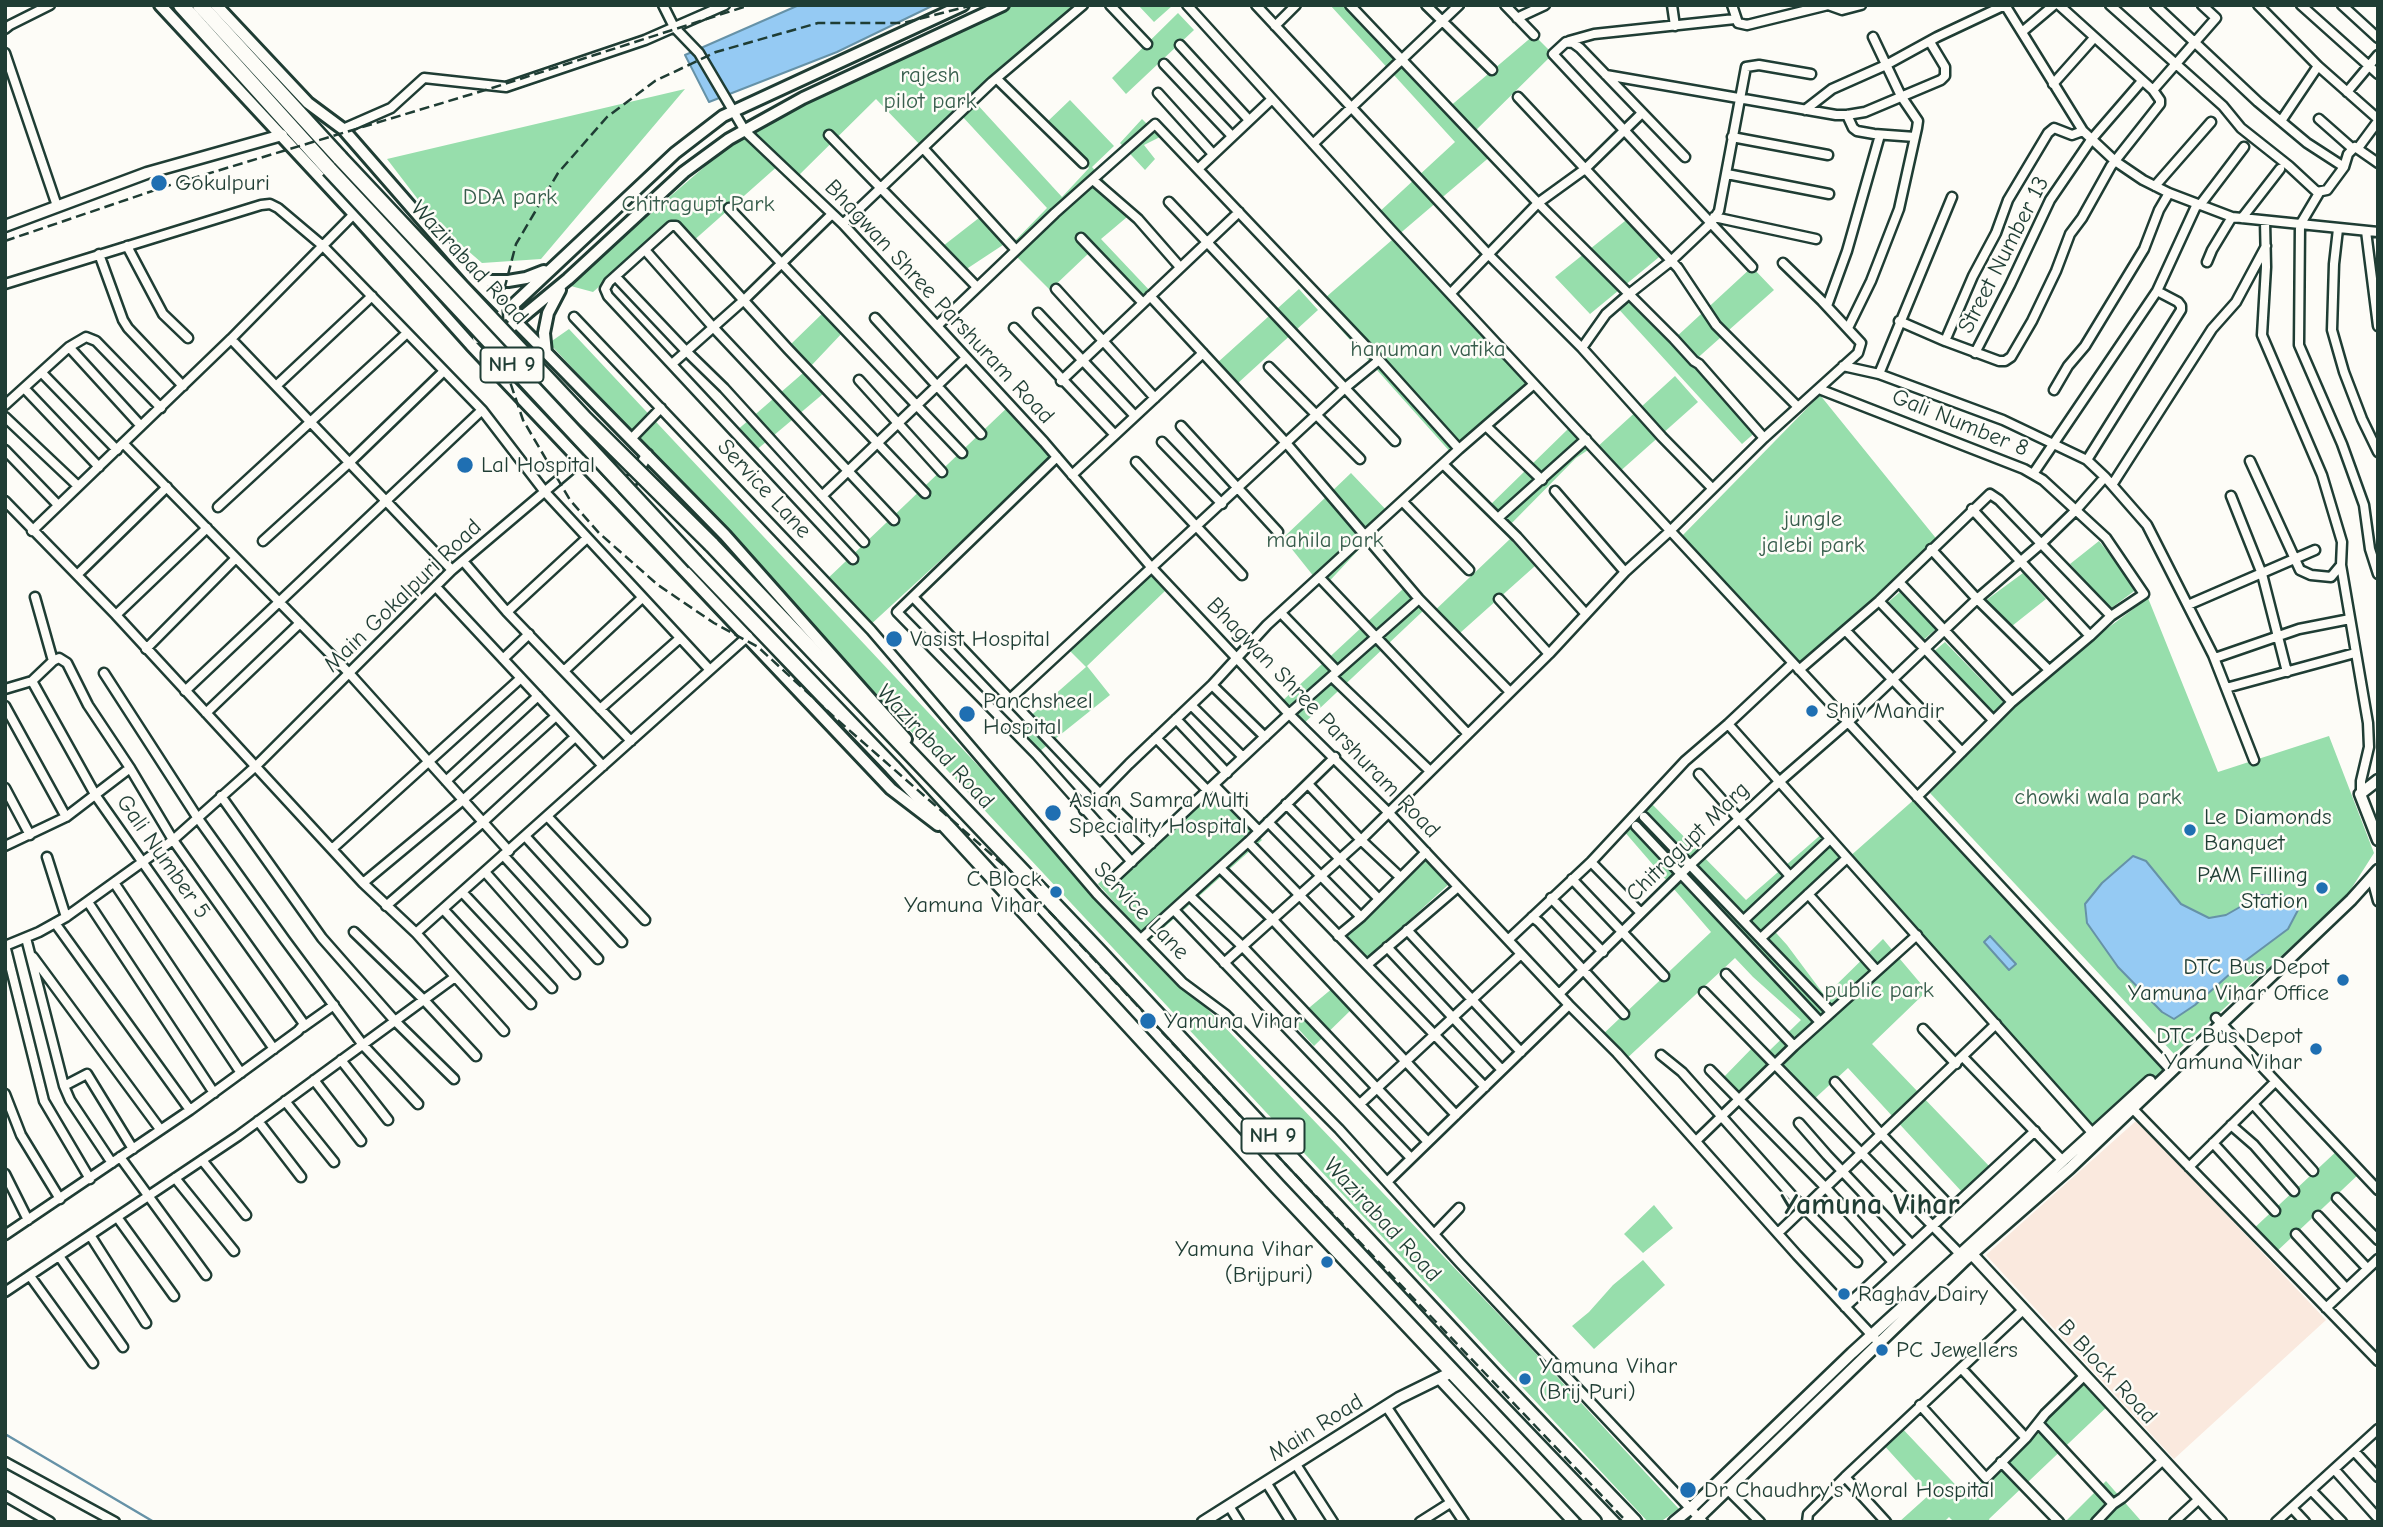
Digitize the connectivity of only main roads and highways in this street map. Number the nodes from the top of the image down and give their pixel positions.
1 (160, 5) edge
2 (181, 5) edge
3 (200, 5) edge
4 (216, 5) edge
5 (963, 5) edge
6 (1003, 5) edge
7 (558, 262) junction
8 (472, 277) junction
9 (568, 279) junction
10 (506, 310) junction
11 (516, 322) junction
12 (471, 345) junction
13 (546, 353) junction
14 (483, 355) junction
15 (647, 455) junction
16 (608, 488) junction
17 (973, 821) junction
18 (960, 841) junction
19 (1594, 1522) edge
20 (1634, 1522) edge

1 - 12 main road
2 - 18 highway, Wazirabad Road / NH 9, bridge
3 - 17 highway, Wazirabad Road / NH 9, bridge
4 - 8 main road
5 - 7 main road
6 - 9 main road
7 - 8 main road
7 - 10 main road
8 - 10 main road
9 - 11 main road
9 - 13 main road
10 - 11 main road
10 - 12 main road
11 - 13 main road
11 - 14 main road
12 - 14 main road
13 - 15 main road
14 - 16 main road
15 - 16 main road
15 - 17 main road
16 - 18 main road
17 - 20 highway, Wazirabad Road / NH 9
18 - 19 highway, Wazirabad Road / NH 9

